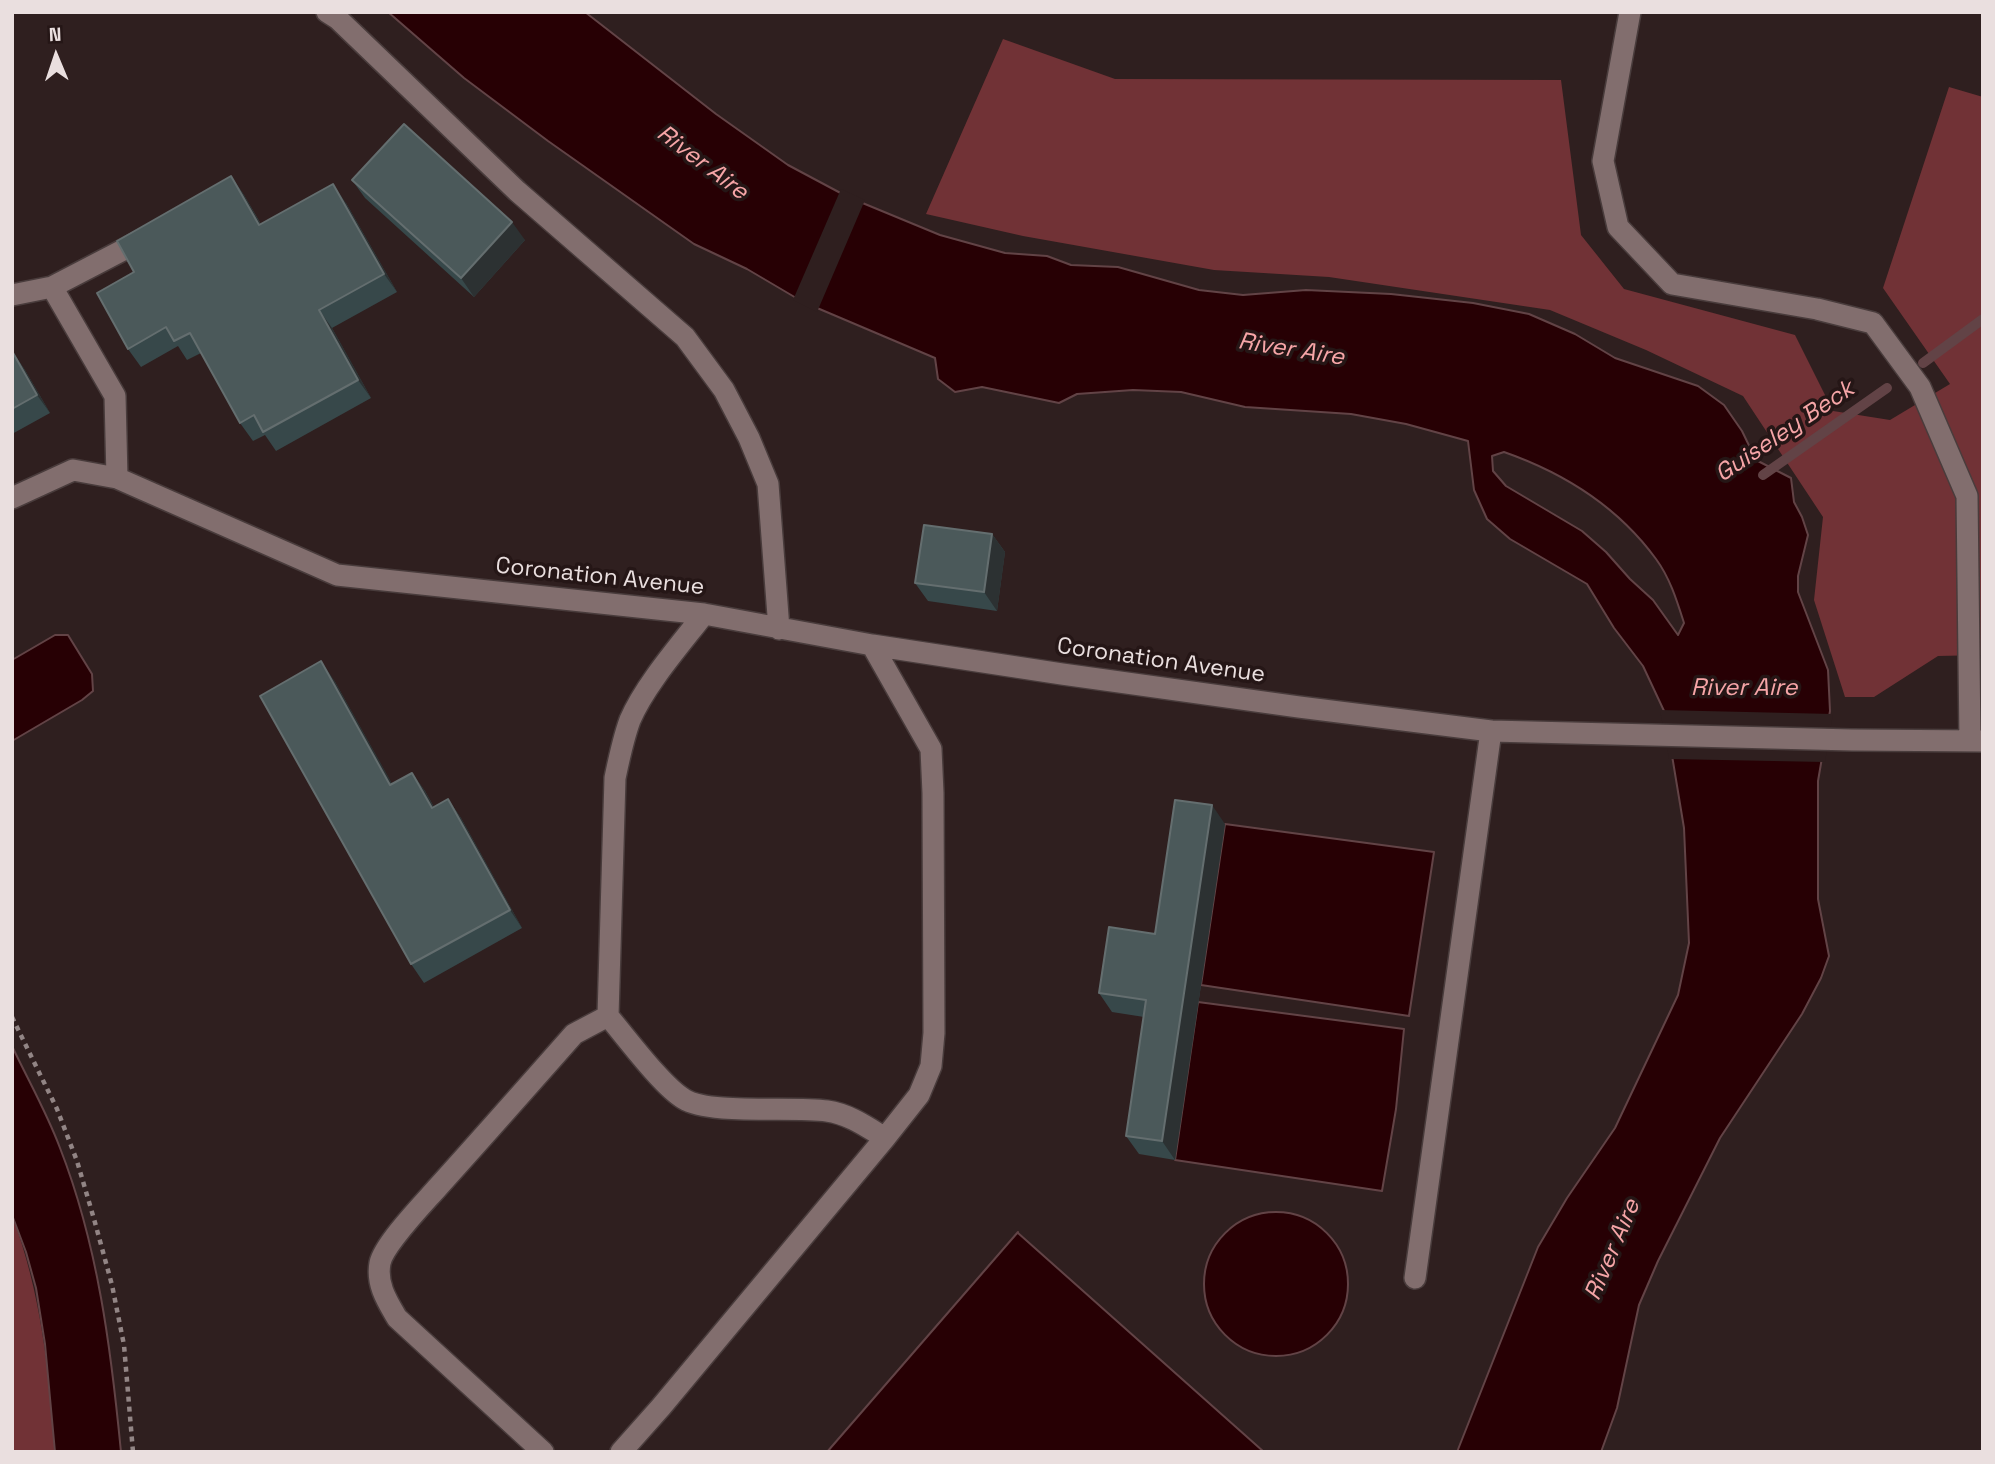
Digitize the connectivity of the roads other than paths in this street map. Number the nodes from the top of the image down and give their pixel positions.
1 (327, 12) edge
2 (1630, 12) edge
3 (149, 236) edge
4 (52, 287) junction
5 (12, 295) edge
6 (117, 478) junction
7 (12, 498) edge
8 (704, 614) junction
9 (779, 629) junction
10 (872, 645) junction
11 (1491, 731) junction
12 (1976, 741) edge
13 (608, 1016) junction
14 (885, 1138) junction
15 (1415, 1278) dead end
16 (543, 1452) edge
17 (621, 1452) edge

1 - 9 street
2 - 12 street
3 - 4 street
4 - 5 street
4 - 6 street
6 - 7 street, Coronation Avenue
6 - 8 street, Coronation Avenue
8 - 9 street, Coronation Avenue
8 - 13 street
9 - 10 street, Coronation Avenue
10 - 11 street, Coronation Avenue
10 - 14 street
11 - 12 street, Coronation Avenue
11 - 15 street
13 - 14 street
13 - 16 street
14 - 17 street

